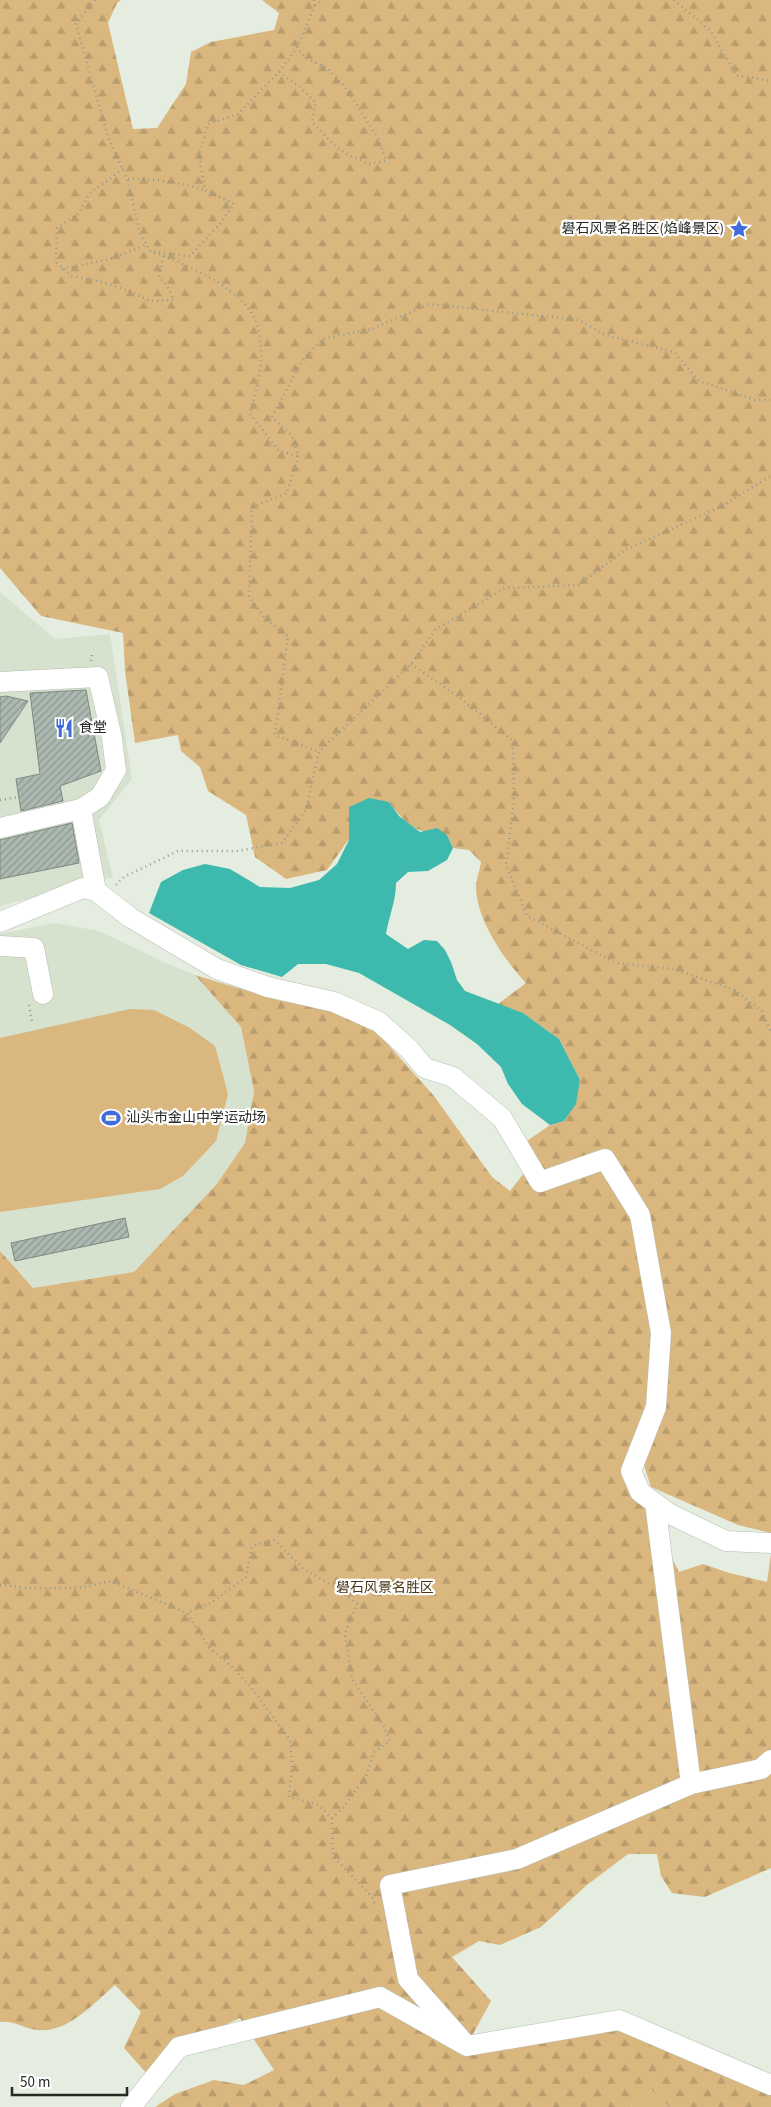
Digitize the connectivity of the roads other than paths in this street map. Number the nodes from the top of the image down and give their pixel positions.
1 (0, 682) edge
2 (81, 809) junction
3 (0, 828) edge
4 (101, 894) junction
5 (0, 922) edge
6 (0, 946) edge
7 (43, 994) dead end
8 (655, 1503) junction
9 (771, 1543) edge
10 (771, 1760) edge
11 (691, 1784) junction
12 (467, 2046) junction
13 (771, 2085) edge
14 (131, 2107) edge

1 - 2 street
2 - 3 street
2 - 4 street
4 - 5 street
4 - 8 street
6 - 7 street
8 - 9 street
8 - 11 street
10 - 11 street
11 - 12 street
12 - 13 street
12 - 14 street

